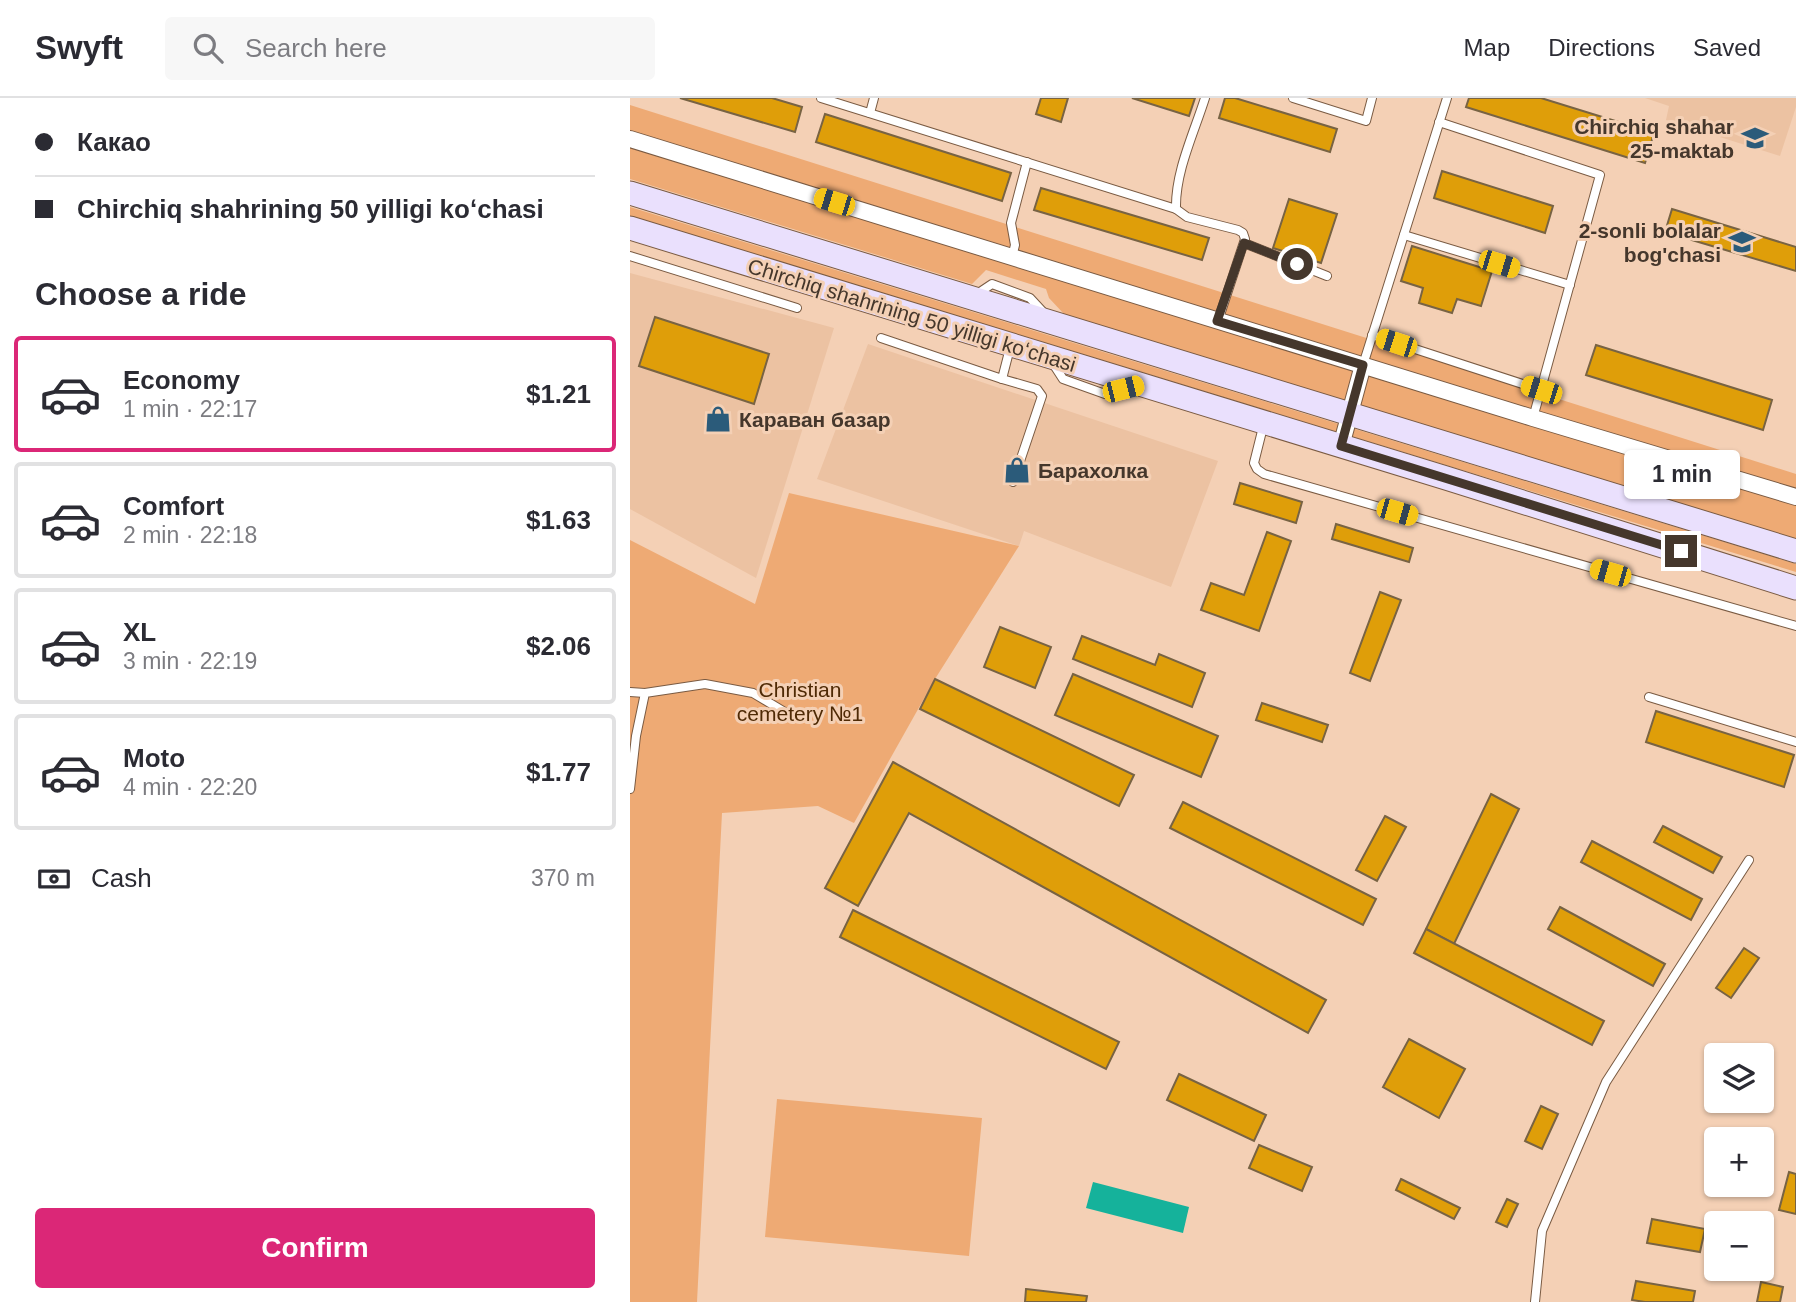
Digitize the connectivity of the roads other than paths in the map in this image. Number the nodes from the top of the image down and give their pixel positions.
1 (821, 98) edge
2 (874, 98) edge
3 (1205, 98) edge
4 (1293, 98) edge
5 (1372, 98) edge
6 (1447, 98) edge
7 (870, 113) junction
8 (1439, 122) junction
9 (630, 139) edge
10 (1027, 162) junction
11 (630, 193) edge
12 (1176, 209) junction
13 (630, 228) edge
14 (1404, 235) junction
15 (1244, 243) junction
16 (630, 256) edge
17 (1012, 257) junction
18 (1327, 276) dead end
19 (1570, 285) junction
20 (797, 308) dead end
21 (1217, 321) junction
22 (1372, 335) junction
23 (881, 338) dead end
24 (1011, 345) junction
25 (1363, 365) junction
26 (1002, 379) junction
27 (1541, 390) junction
28 (1350, 414) junction
29 (1534, 418) junction
30 (1264, 423) junction
31 (1341, 446) junction
32 (1013, 482) dead end
33 (1796, 497) edge
34 (1796, 551) edge
35 (1796, 587) edge
36 (1796, 626) edge
37 (630, 692) edge
38 (645, 693) junction
39 (1649, 697) dead end
40 (788, 714) dead end
41 (1796, 742) edge
42 (631, 771) edge
43 (630, 789) edge
44 (1749, 860) dead end
45 (1535, 1302) edge

1 - 7 lane
2 - 7 lane
3 - 12 lane
4 - 5 lane
6 - 8 lane
7 - 10 lane
8 - 14 lane
8 - 19 lane
9 - 17 street
10 - 12 lane
10 - 17 lane
11 - 28 main road, Chirchiq shahrining 50 yilligi koʻchasi
12 - 15 lane
13 - 24 main road, Chirchiq shahrining 50 yilligi koʻchasi
14 - 19 lane
14 - 22 lane
15 - 18 lane
15 - 21 lane
16 - 20 lane
17 - 21 street
19 - 27 lane
21 - 25 street
22 - 25 lane
22 - 27 lane
23 - 26 lane
24 - 26 lane
24 - 30 main road, Chirchiq shahrining 50 yilligi koʻchasi
25 - 28 street
25 - 29 street
26 - 32 lane
27 - 29 lane
28 - 31 street
28 - 34 main road, Chirchiq shahrining 50 yilligi koʻchasi
29 - 33 street
30 - 31 main road, Chirchiq shahrining 50 yilligi koʻchasi
30 - 36 lane
31 - 35 main road, Chirchiq shahrining 50 yilligi koʻchasi
37 - 38 lane
38 - 40 lane
38 - 42 lane
39 - 41 lane
42 - 43 lane
44 - 45 lane

